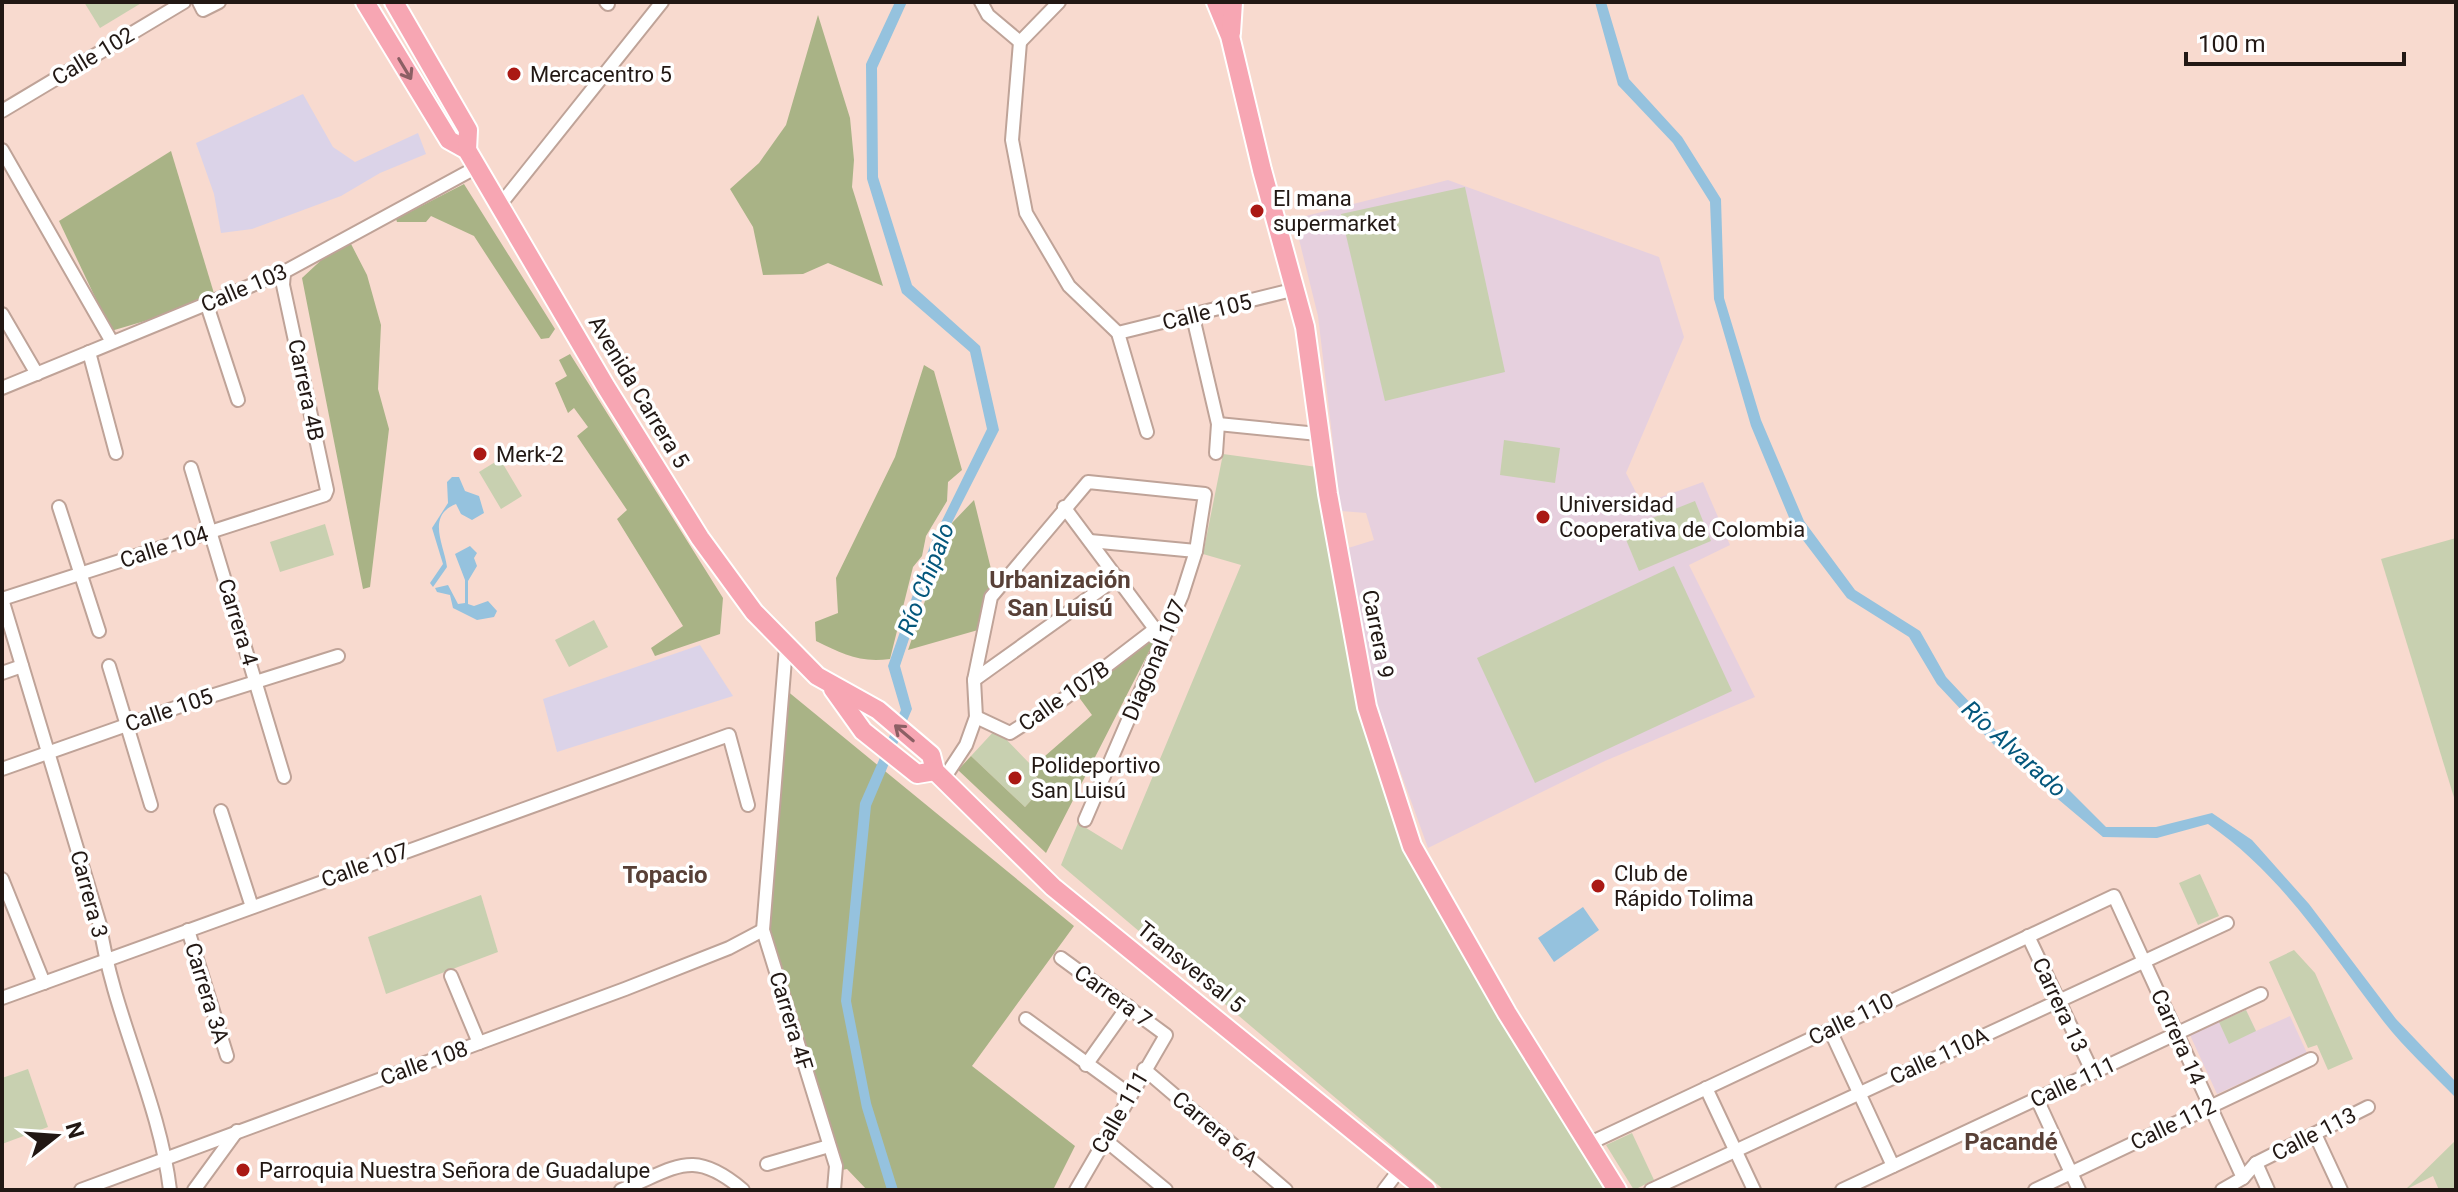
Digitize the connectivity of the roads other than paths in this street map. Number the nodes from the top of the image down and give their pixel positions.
1 (184, 2) edge
2 (219, 2) edge
3 (365, 2) edge
4 (394, 2) edge
5 (662, 2) edge
6 (981, 2) edge
7 (1059, 2) edge
8 (1216, 2) edge
9 (1233, 2) edge
10 (201, 6) edge
11 (1230, 36) junction
12 (1020, 42) junction
13 (2, 111) edge
14 (2, 150) edge
15 (467, 150) junction
16 (477, 167) junction
17 (500, 205) junction
18 (284, 279) junction
19 (1296, 289) junction
20 (207, 305) junction
21 (2, 314) edge
22 (1193, 317) junction
23 (1118, 333) junction
24 (112, 342) junction
25 (89, 352) junction
26 (37, 374) junction
27 (2, 388) edge
28 (238, 400) dead end
29 (1218, 424) junction
30 (1147, 432) dead end
31 (1318, 434) junction
32 (116, 453) dead end
33 (1216, 453) dead end
34 (191, 468) dead end
35 (325, 495) joint
36 (59, 507) dead end
37 (1064, 507) junction
38 (210, 532) junction
39 (1090, 541) junction
40 (1196, 551) junction
41 (80, 574) junction
42 (1118, 577) junction
43 (2, 599) edge
44 (99, 631) dead end
45 (1159, 634) junction
46 (786, 647) junction
47 (338, 656) dead end
48 (22, 666) junction
49 (109, 666) dead end
50 (2, 673) edge
51 (974, 680) junction
52 (256, 682) junction
53 (832, 687) junction
54 (976, 717) junction
55 (127, 724) junction
56 (49, 752) junction
57 (2, 769) edge
58 (932, 770) junction
59 (284, 777) dead end
60 (151, 805) dead end
61 (748, 805) dead end
62 (221, 811) dead end
63 (1085, 820) dead end
64 (2, 879) edge
65 (2114, 896) joint
66 (250, 901) junction
67 (2227, 923) dead end
68 (188, 930) junction
69 (763, 930) junction
70 (2028, 936) junction
71 (1061, 958) dead end
72 (105, 961) junction
73 (2144, 961) junction
74 (451, 976) dead end
75 (44, 983) junction
76 (2261, 994) dead end
77 (2, 998) edge
78 (2059, 1001) junction
79 (1128, 1006) junction
80 (1026, 1019) dead end
81 (1830, 1030) junction
82 (2177, 1034) junction
83 (1166, 1035) joint
84 (479, 1043) junction
85 (227, 1056) dead end
86 (2311, 1059) dead end
87 (1086, 1065) junction
88 (1144, 1069) junction
89 (2093, 1073) junction
90 (1706, 1088) junction
91 (1859, 1093) junction
92 (1129, 1094) junction
93 (2037, 1099) junction
94 (2209, 1107) junction
95 (2368, 1107) dead end
96 (237, 1131) junction
97 (2315, 1134) junction
98 (1104, 1139) junction
99 (1588, 1144) junction
100 (829, 1146) junction
101 (1735, 1151) junction
102 (166, 1157) junction
103 (2256, 1163) junction
104 (767, 1164) dead end
105 (1893, 1166) junction
106 (1400, 1169) junction
107 (2071, 1173) junction
108 (2243, 1178) junction
109 (81, 1190) edge
110 (170, 1190) edge
111 (194, 1190) edge
112 (621, 1190) edge
113 (743, 1190) edge
114 (834, 1190) edge
115 (1076, 1190) edge
116 (1166, 1190) edge
117 (1286, 1190) edge
118 (1384, 1190) edge
119 (1426, 1190) edge
120 (1617, 1190) edge
121 (1651, 1190) edge
122 (1754, 1190) edge
123 (1842, 1190) edge
124 (2035, 1190) edge
125 (2079, 1190) edge
126 (2222, 1190) edge
127 (2268, 1190) edge
128 (2341, 1190) edge

1 - 13 street, Calle 102
2 - 10 street
3 -> 15 main road, Avenida Carrera 5
4 - 15 main road, Avenida Carrera 5
5 - 17 street
6 - 12 street
7 - 12 street
8 - 11 main road
9 - 11 main road
11 - 19 main road, Carrera 9
12 - 23 street
14 - 24 street
15 - 16 main road, Avenida Carrera 5
16 - 17 main road, Avenida Carrera 5
16 - 18 street, Calle 103
17 - 46 main road, Avenida Carrera 5
18 - 20 street, Calle 103
18 - 35 street, Carrera 4B
19 - 22 street, Calle 105
19 - 31 main road, Carrera 9
20 - 24 street, Calle 103
20 - 28 street
21 - 26 street
22 - 23 street, Calle 105
22 - 29 street
23 - 30 street
24 - 25 street, Calle 103
25 - 26 street, Calle 103
25 - 32 street
26 - 27 street, Calle 103
29 - 31 street
29 - 33 street
31 - 99 main road, Carrera 9
34 - 38 street, Carrera 4
35 - 38 street, Calle 104
36 - 41 street
37 - 39 street
37 - 40 street, Diagonal 107
37 - 51 street
38 - 41 street, Calle 104
38 - 52 street, Carrera 4
39 - 40 street
39 - 42 street
40 - 45 street, Diagonal 107
41 - 43 street, Calle 104
41 - 44 street
42 - 45 street
42 - 51 street
43 - 48 street, Carrera 3
45 - 54 street, Calle 107B
45 - 63 street, Diagonal 107
46 - 53 main road, Transversal 5
46 - 69 street, Carrera 4F
47 - 52 street, Calle 105
48 - 50 street
48 - 56 street, Carrera 3
49 - 55 street
51 - 54 street
52 - 55 street, Calle 105
52 - 59 street, Carrera 4
58 -> 53 main road, Transversal 5
53 - 58 main road, Transversal 5
54 - 58 street
55 - 56 street, Calle 105
55 - 60 street
56 - 57 street, Calle 105
56 - 72 street, Carrera 3
58 - 106 main road, Transversal 5
61 - 66 street, Calle 107
62 - 66 street
64 - 75 street
65 - 70 street, Calle 110
65 - 73 street, Carrera 14
66 - 68 street, Calle 107
67 - 73 street, Calle 110A
68 - 72 street, Calle 107
68 - 85 street, Carrera 3A
69 - 84 street, Calle 108
69 - 100 street, Carrera 4F
70 - 78 street, Carrera 13
70 - 81 street, Calle 110
71 - 79 street, Carrera 7
72 - 75 street, Calle 107
72 - 102 street, Carrera 3
73 - 78 street, Calle 110A
73 - 82 street, Carrera 14
74 - 84 street
75 - 77 street, Calle 107
76 - 82 street, Calle 111
78 - 89 street, Carrera 13
78 - 91 street, Calle 110A
79 - 83 street, Carrera 7
79 - 87 street
80 - 87 street
81 - 90 street, Calle 110
81 - 91 street
82 - 89 street, Calle 111
82 - 94 street, Carrera 14
83 - 88 street, Calle 111
84 - 96 street, Calle 108
86 - 94 street, Calle 112
87 - 92 street
88 - 92 street, Calle 111
88 - 117 street, Carrera 6A
89 - 93 street, Calle 111
90 - 99 street, Calle 110
90 - 101 street
91 - 101 street, Calle 110A
91 - 105 street
92 - 98 street, Calle 111
93 - 105 street, Calle 111
93 - 107 street
94 - 107 street, Calle 112
94 - 108 street, Carrera 14
95 - 97 street, Calle 113
96 - 102 street, Calle 108
96 - 111 street
97 - 103 street, Calle 113
97 - 128 street
98 - 115 street, Calle 111
98 - 116 street
99 - 120 main road, Carrera 9
100 - 104 street
100 - 114 street, Carrera 4F
101 - 121 street, Calle 110A
101 - 122 street
102 - 109 street, Calle 108
102 - 110 street, Carrera 3
103 - 108 street, Calle 113
103 - 127 street
105 - 123 street, Calle 111
106 - 118 street
106 - 119 main road, Transversal 5
107 - 124 street, Calle 112
107 - 125 street
108 - 126 street, Calle 113
112 - 113 street

